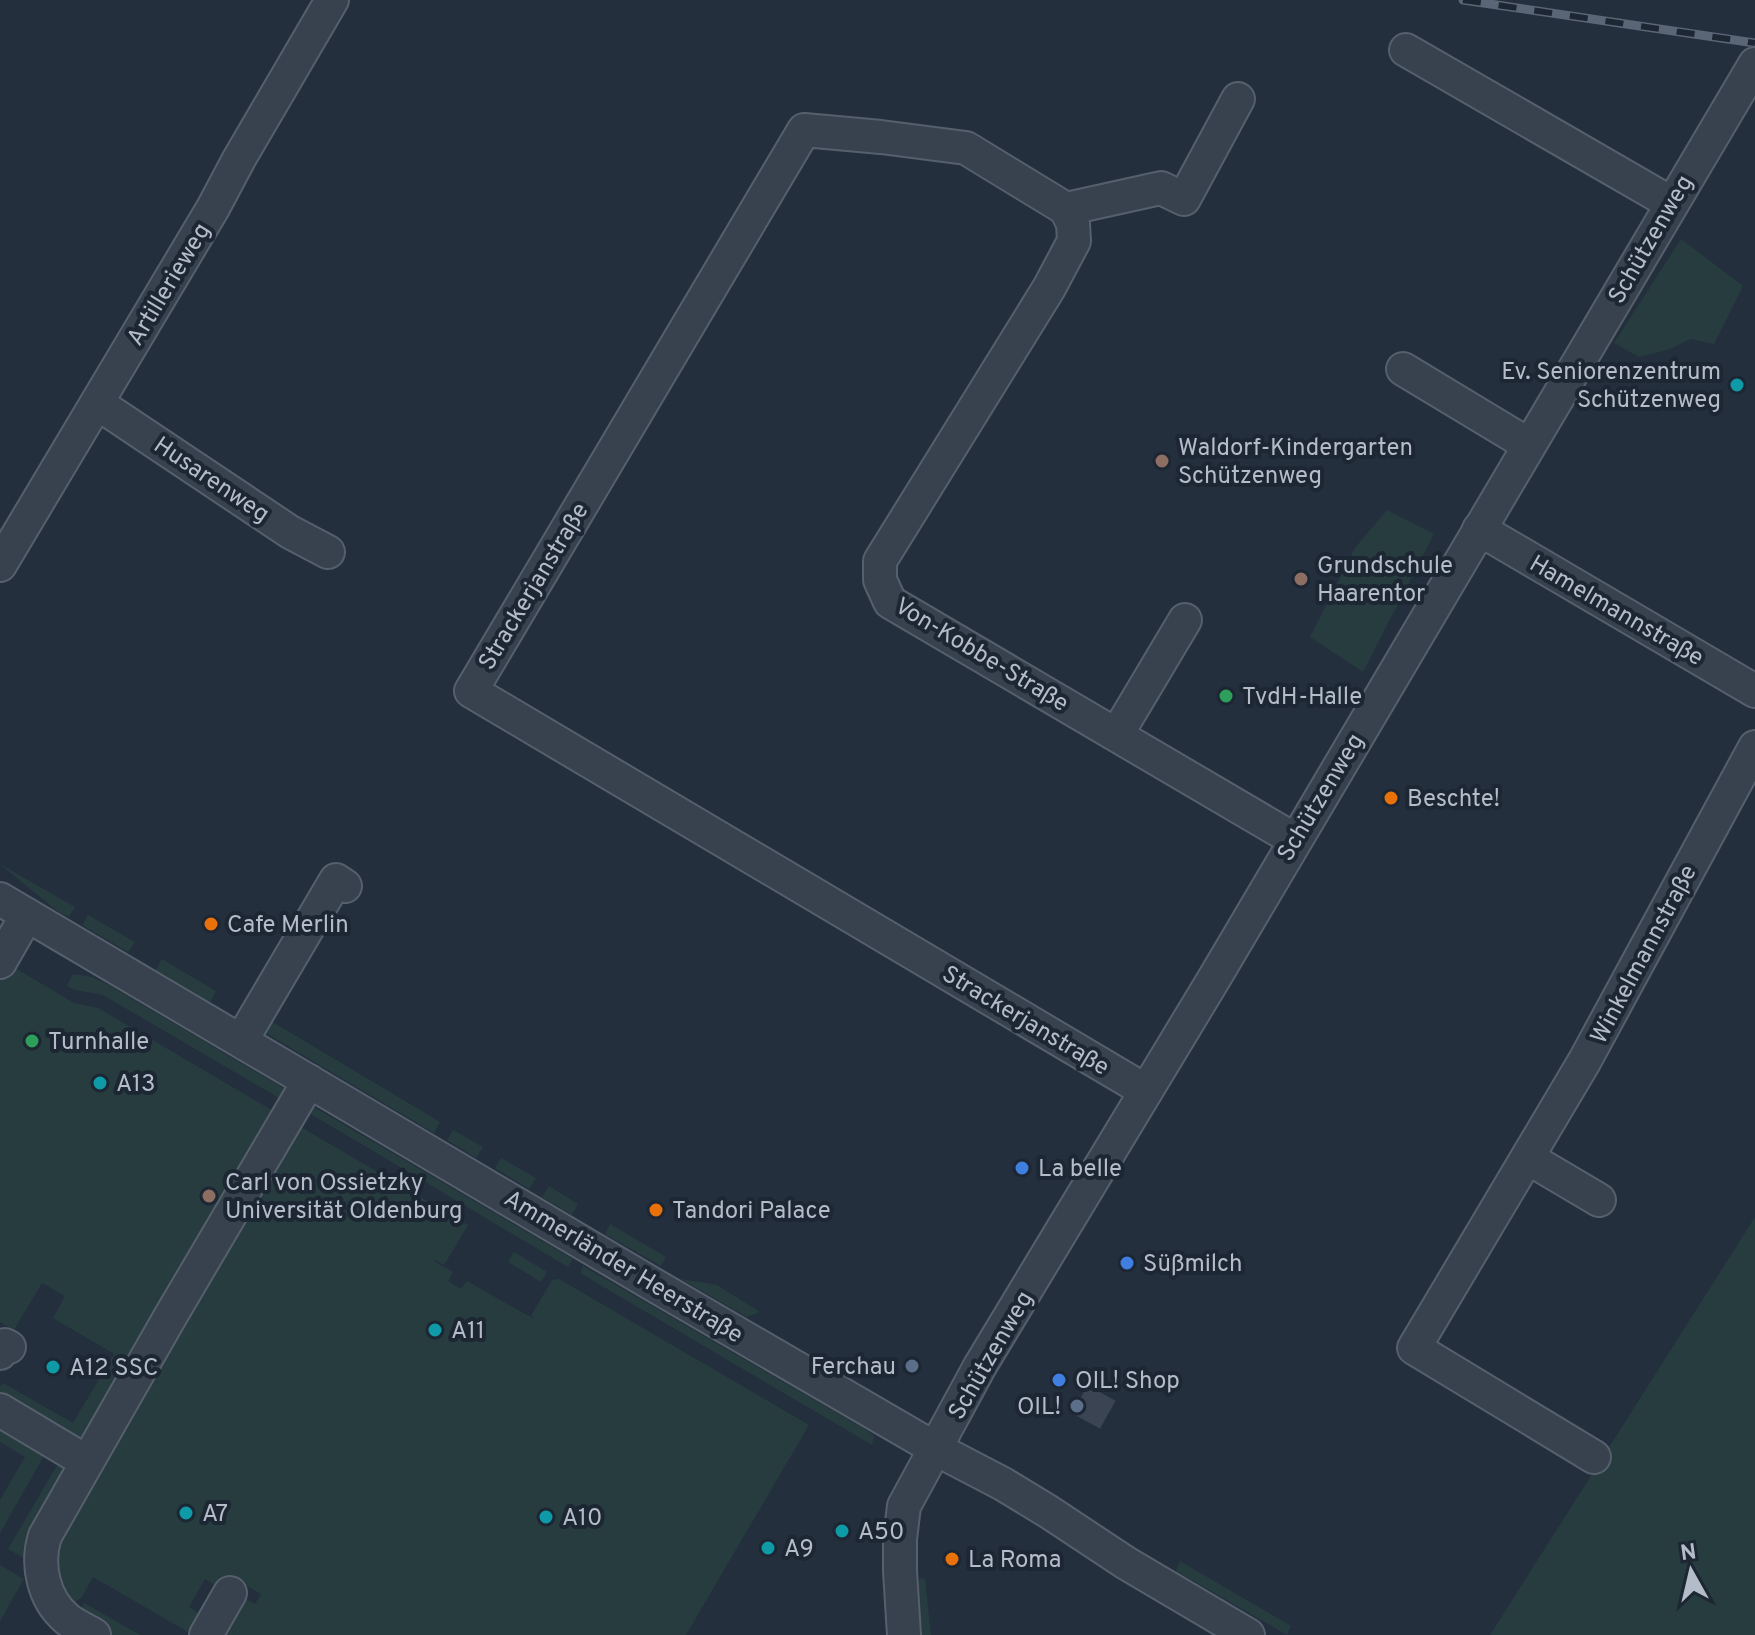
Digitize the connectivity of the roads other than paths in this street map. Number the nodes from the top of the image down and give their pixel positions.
1 (332, 0) edge
2 (1406, 50) dead end
3 (1755, 64) edge
4 (1238, 99) dead end
5 (1511, 133) dead end
6 (1066, 209) junction
7 (1667, 211) junction
8 (1403, 369) dead end
9 (97, 403) junction
10 (1529, 445) junction
11 (1479, 529) junction
12 (328, 552) dead end
13 (0, 565) edge
14 (1185, 620) dead end
15 (1755, 691) edge
16 (1117, 734) junction
17 (1755, 747) edge
18 (1295, 840) junction
19 (345, 886) dead end
20 (13, 907) edge
21 (0, 962) edge
22 (241, 1041) junction
23 (309, 1081) junction
24 (1146, 1091) junction
25 (1528, 1158) junction
26 (1599, 1200) dead end
27 (0, 1410) edge
28 (936, 1449) junction
29 (1594, 1457) dead end
30 (87, 1462) junction
31 (230, 1593) dead end
32 (94, 1635) edge
33 (206, 1635) edge
34 (904, 1635) edge
35 (1248, 1635) edge

1 - 9 street, Artillerieweg
2 - 7 street
3 - 7 street, Schützenweg
4 - 6 street
5 - 7 street
6 - 16 street, Von-Kobbe-Straße
6 - 24 street, Strackerjanstraße
7 - 10 street, Schützenweg
8 - 10 street
9 - 12 street, Husarenweg
9 - 13 street, Artillerieweg
10 - 11 street, Schützenweg
11 - 15 street, Hamelmannstraße
11 - 18 street, Schützenweg
14 - 16 street
16 - 18 street, Von-Kobbe-Straße
17 - 25 street, Winkelmannstraße
18 - 24 street, Schützenweg
19 - 22 street
20 - 21 street
20 - 22 street, Ammerländer Heerstraße
22 - 23 street, Ammerländer Heerstraße
23 - 28 street, Ammerländer Heerstraße
23 - 30 street
24 - 28 street, Schützenweg
25 - 26 street
25 - 29 street, Winkelmannstraße
27 - 30 street
28 - 34 street, Schützenweg
28 - 35 street, Ammerländer Heerstraße
30 - 32 street
31 - 33 street

